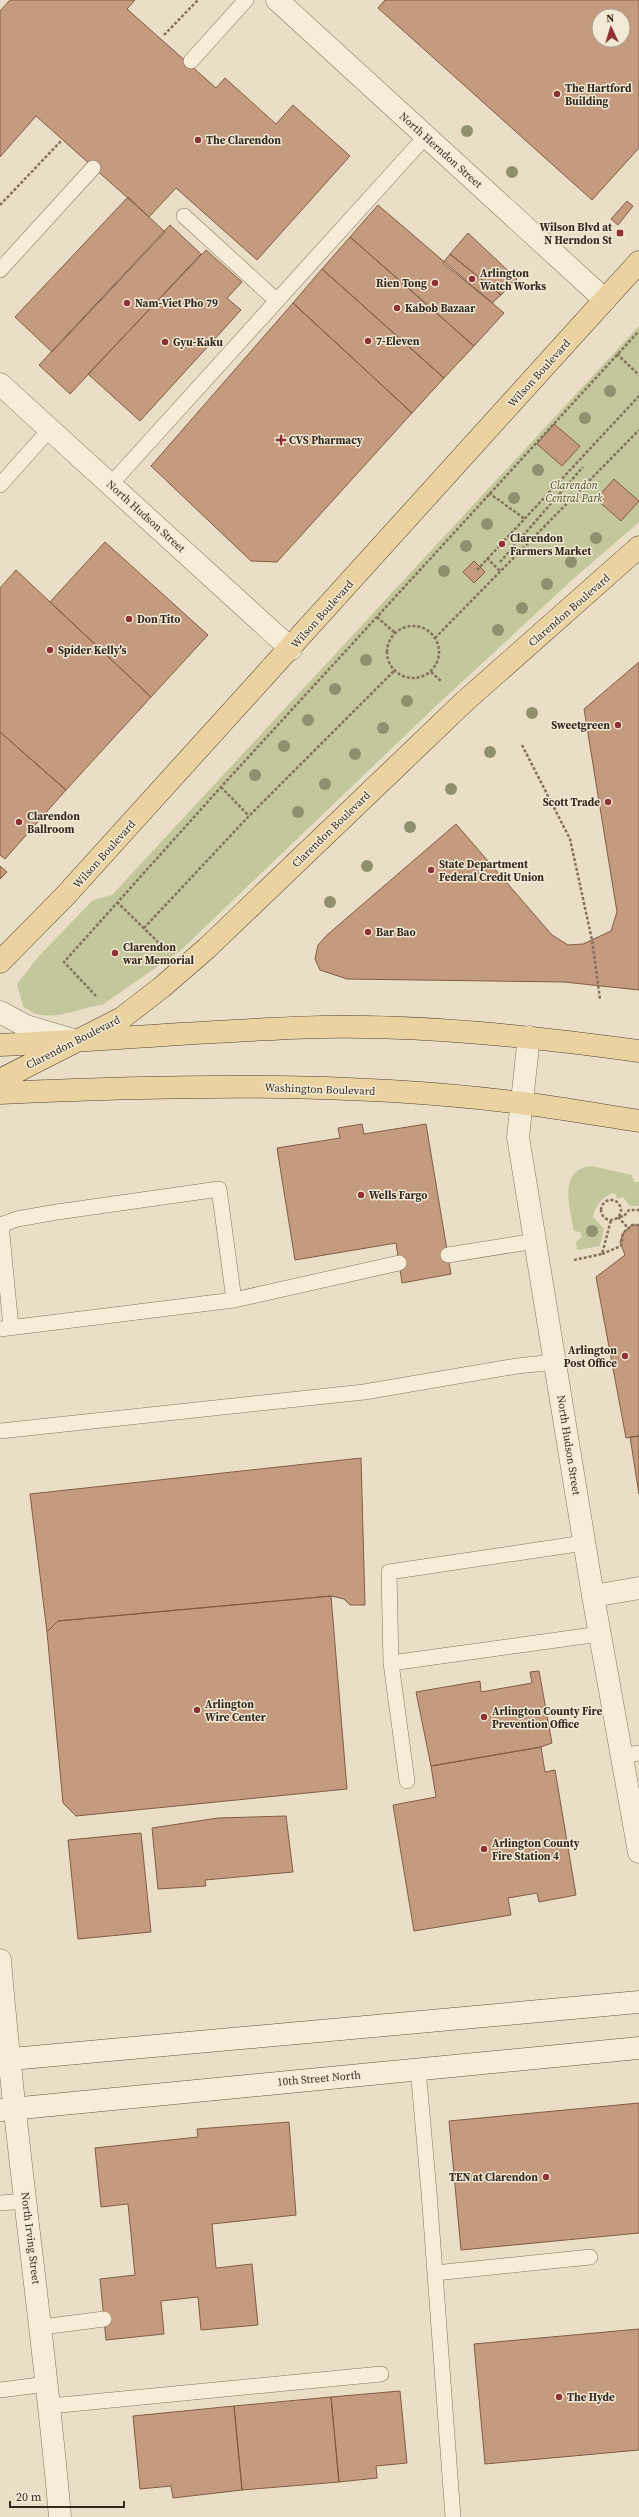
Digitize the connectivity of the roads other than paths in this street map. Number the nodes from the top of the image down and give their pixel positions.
1 (246, 0) edge
2 (277, 0) edge
3 (191, 60) dead end
4 (426, 136) junction
5 (93, 168) dead end
6 (184, 216) dead end
7 (639, 262) edge
8 (0, 270) edge
9 (604, 300) junction
10 (277, 301) junction
11 (0, 384) edge
12 (50, 429) junction
13 (111, 484) junction
14 (0, 485) edge
15 (639, 547) edge
16 (291, 649) junction
17 (0, 962) edge
18 (0, 1012) edge
19 (529, 1037) junction
20 (79, 1041) junction
21 (0, 1045) edge
22 (639, 1051) edge
23 (0, 1080) edge
24 (0, 1093) edge
25 (520, 1103) junction
26 (639, 1121) edge
27 (535, 1240) junction
28 (448, 1256) dead end
29 (399, 1263) dead end
30 (234, 1300) junction
31 (6, 1328) edge
32 (556, 1362) junction
33 (0, 1431) edge
34 (584, 1543) junction
35 (639, 1588) edge
36 (593, 1596) junction
37 (600, 1634) junction
38 (391, 1663) junction
39 (631, 1755) edge
40 (407, 1781) dead end
41 (639, 1852) edge
42 (0, 1960) edge
43 (639, 2002) edge
44 (639, 2048) edge
45 (4, 2060) edge
46 (418, 2069) junction
47 (7, 2109) edge
48 (26, 2201) junction
49 (0, 2203) edge
50 (590, 2257) dead end
51 (435, 2273) junction
52 (104, 2319) dead end
53 (42, 2327) junction
54 (381, 2374) dead end
55 (47, 2384) junction
56 (0, 2390) edge
57 (50, 2406) junction
58 (60, 2517) edge
59 (453, 2517) edge

1 - 3 lane
2 - 4 street, North Herndon Street
4 - 9 street, North Herndon Street
4 - 10 lane
5 - 8 lane
6 - 10 lane
7 - 9 main road, Wilson Boulevard
9 - 16 main road, Wilson Boulevard
10 - 13 lane
11 - 12 street, North Hudson Street
12 - 13 street, North Hudson Street
12 - 14 lane
13 - 16 street, North Hudson Street
15 - 20 main road, Clarendon Boulevard
16 - 17 main road, Wilson Boulevard
18 - 20 street
19 - 20 main road
19 - 22 main road
19 - 25 street, North Hudson Street
20 - 21 main road
20 - 23 main road, Clarendon Boulevard
24 - 25 main road, Washington Boulevard
25 - 26 main road, Washington Boulevard
25 - 27 street, North Hudson Street
27 - 28 lane
27 - 32 street, North Hudson Street
29 - 30 lane
30 - 31 lane
30 - 31 lane
32 - 33 lane
32 - 34 street, North Hudson Street
34 - 36 street, North Hudson Street
34 - 38 lane
35 - 36 street
36 - 37 street, North Hudson Street
37 - 38 lane
37 - 39 street, North Hudson Street
38 - 40 lane
39 - 41 street, North Hudson Street
42 - 45 street, North Irving Street
43 - 45 street
44 - 46 street, 10th Street North
45 - 47 street, North Irving Street
46 - 47 street, 10th Street North
46 - 51 lane
47 - 48 street, North Irving Street
48 - 49 lane
48 - 53 street, North Irving Street
50 - 51 lane
51 - 59 lane
52 - 53 lane
53 - 55 street, North Irving Street
54 - 57 lane
55 - 56 lane
55 - 57 street, North Irving Street
57 - 58 street, North Irving Street

